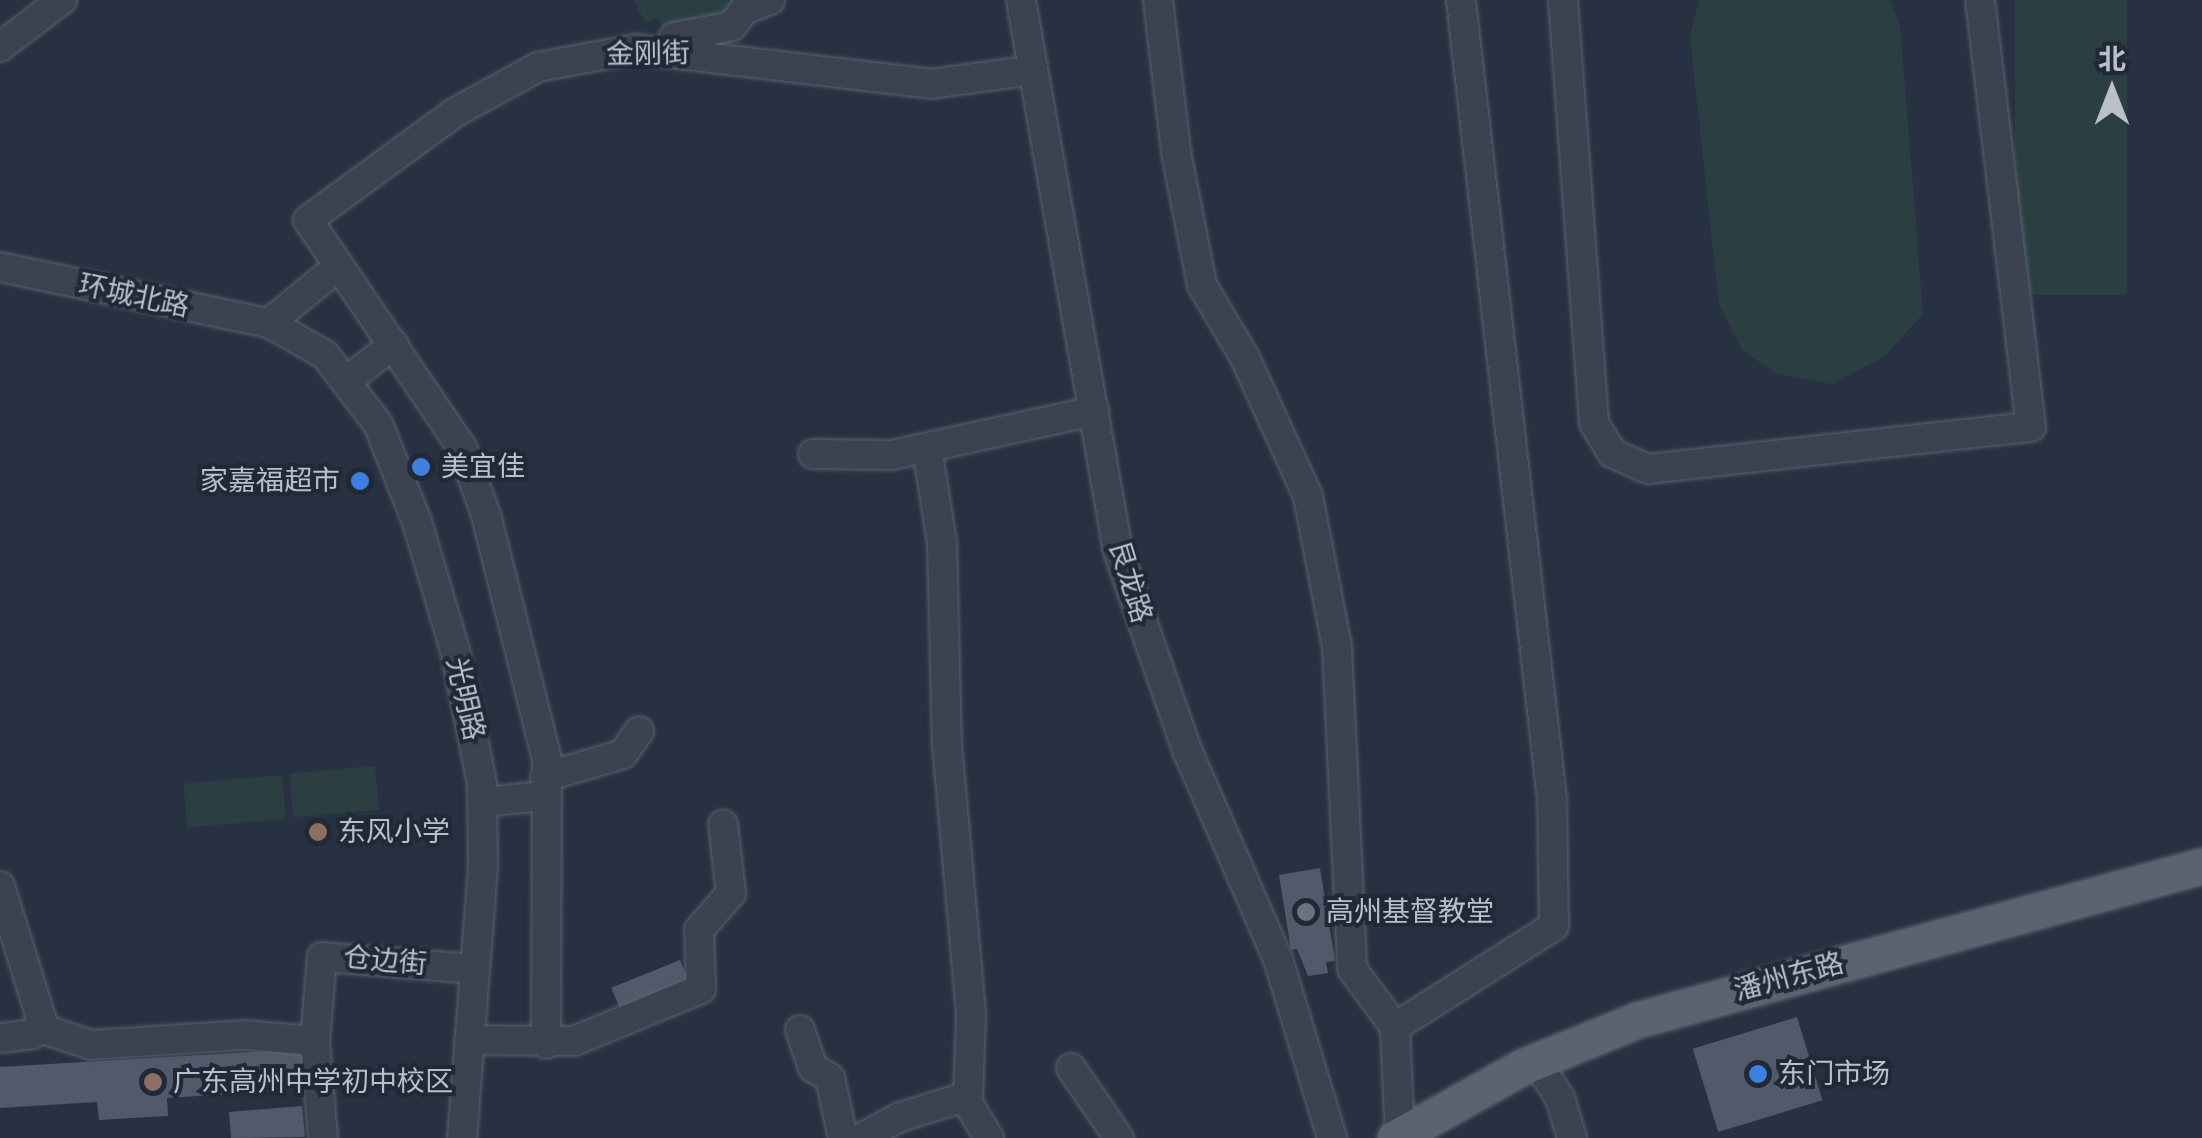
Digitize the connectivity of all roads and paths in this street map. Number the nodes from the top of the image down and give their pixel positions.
1 (62, 0) edge
2 (770, 0) edge
3 (1021, 0) edge
4 (1158, 0) edge
5 (1461, 0) edge
6 (1563, 0) edge
7 (1980, 0) edge
8 (0, 47) edge
9 (656, 50) junction
10 (1033, 70) junction
11 (339, 266) junction
12 (0, 268) edge
13 (269, 323) junction
14 (394, 344) junction
15 (348, 380) junction
16 (1094, 410) junction
17 (927, 448) junction
18 (814, 454) dead end
19 (639, 731) dead end
20 (544, 786) junction
21 (482, 802) junction
22 (723, 824) dead end
23 (2202, 866) edge
24 (2202, 882) edge
25 (0, 886) edge
26 (475, 969) junction
27 (1395, 1027) junction
28 (40, 1028) junction
29 (800, 1030) dead end
30 (0, 1038) edge
31 (470, 1040) junction
32 (314, 1042) junction
33 (546, 1044) junction
34 (1071, 1068) dead end
35 (1542, 1070) junction
36 (968, 1096) junction
37 (1398, 1137) edge
38 (323, 1138) edge
39 (462, 1138) edge
40 (843, 1138) edge
41 (861, 1138) edge
42 (989, 1138) edge
43 (1119, 1138) edge
44 (1332, 1138) edge
45 (1434, 1138) edge
46 (1572, 1138) edge

1 - 8 street
2 - 9 street
3 - 10 street, 艮龙路
4 - 27 street
5 - 27 street
6 - 7 street
9 - 10 street, 金刚街
9 - 11 street, 金刚街
10 - 16 street, 艮龙路
11 - 13 street
11 - 14 street
12 - 13 street, 环城北路
13 - 15 street, 光明路
14 - 15 street
14 - 20 street
15 - 21 street, 光明路
16 - 17 street
16 - 44 street, 艮龙路
17 - 18 street
17 - 36 street
19 - 20 street
20 - 21 street
20 - 33 street
21 - 26 street, 光明路
22 - 33 street
23 - 35 main road, 潘州东路
24 - 35 main road, 潘州东路
25 - 28 street
26 - 31 street, 光明路
26 - 32 street, 仓边街
27 - 37 street
28 - 30 street
28 - 32 street
29 - 40 street
31 - 33 street
31 - 39 street, 光明路
32 - 38 street
34 - 43 street
35 - 37 main road, 潘州东路
35 - 45 main road, 潘州东路
35 - 46 street
36 - 41 street
36 - 42 street

